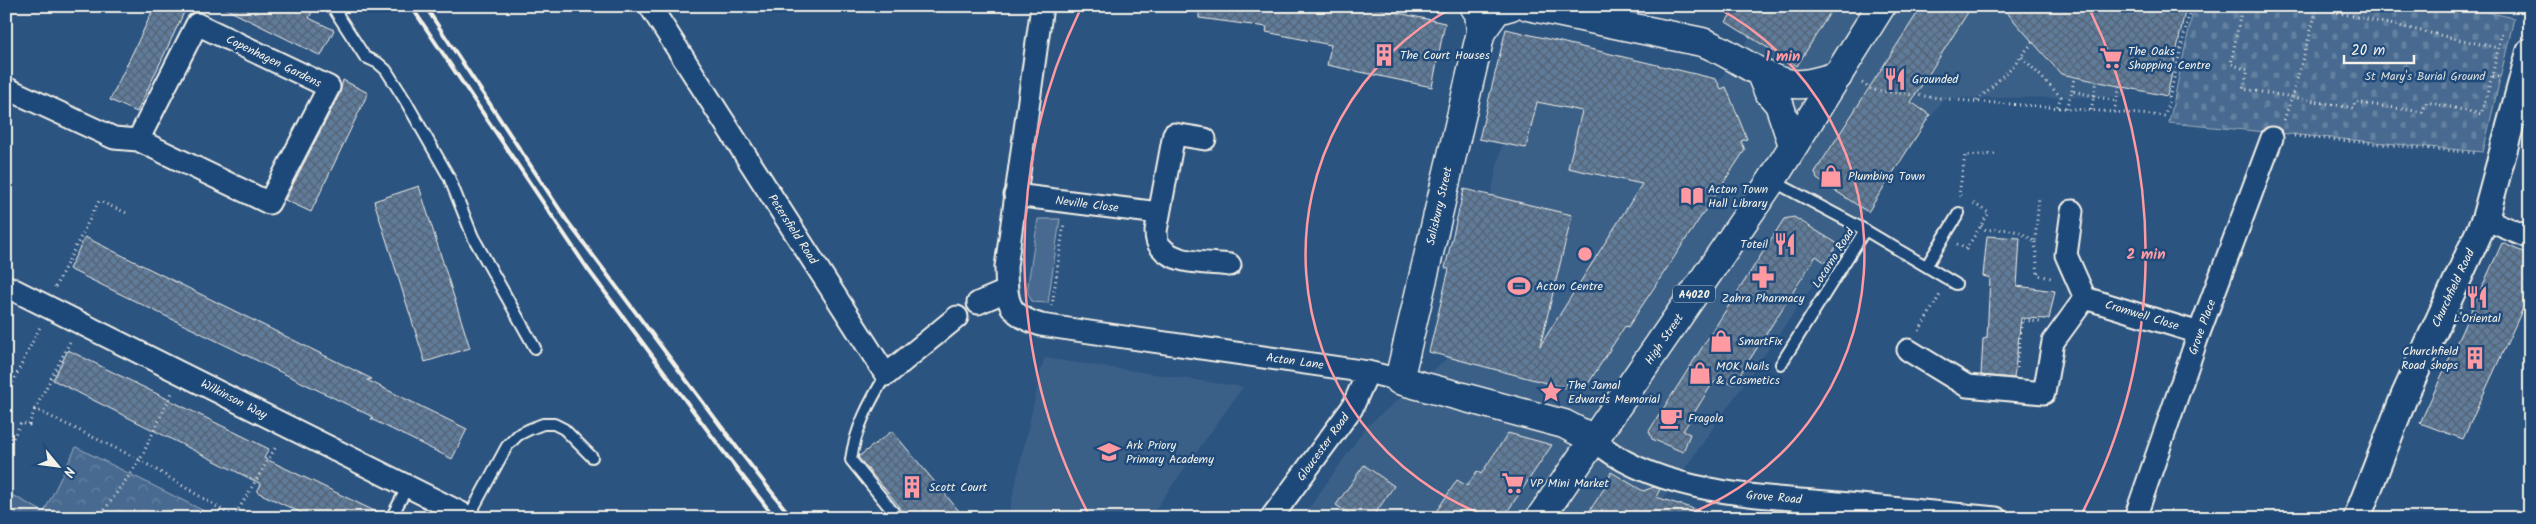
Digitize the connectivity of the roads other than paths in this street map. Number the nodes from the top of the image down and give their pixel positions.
1 (332, 6) edge
2 (650, 6) edge
3 (1042, 6) edge
4 (1474, 6) edge
5 (1511, 6) edge
6 (1528, 6) edge
7 (1881, 6) edge
8 (1481, 32) junction
9 (2530, 52) edge
10 (1760, 72) junction
11 (1850, 79) junction
12 (6, 88) edge
13 (2282, 132) road end
14 (1205, 138) dead end
15 (138, 140) junction
16 (1793, 145) junction
17 (1772, 180) junction
18 (1015, 195) junction
19 (2072, 211) dead end
20 (1959, 213) dead end
21 (1159, 214) junction
22 (2485, 219) junction
23 (1865, 230) junction
24 (2530, 238) edge
25 (1230, 265) dead end
26 (1928, 265) junction
27 (1952, 282) road end
28 (6, 286) edge
29 (1006, 291) junction
30 (2085, 298) junction
31 (978, 304) joint
32 (957, 317) joint
33 (2199, 333) junction
34 (535, 348) dead end
35 (1908, 350) road end
36 (1781, 364) dead end
37 (1368, 372) junction
38 (886, 375) junction
39 (1399, 380) junction
40 (1593, 439) junction
41 (592, 457) dead end
42 (408, 486) junction
43 (461, 513) joint
44 (392, 518) edge
45 (898, 518) edge
46 (1271, 518) edge
47 (1540, 518) edge
48 (1996, 518) edge
49 (2135, 518) edge
50 (2357, 518) edge

1 - 34 lane
2 - 38 street, Petersfield Road
3 - 18 street, Acton Lane
4 - 8 main road, Salisbury Street
5 - 8 main road, Salisbury Street
6 - 10 main road
7 - 11 main road, High Street / A4020
8 - 39 main road, Salisbury Street
9 - 22 street, Churchfield Road
10 - 11 main road
10 - 16 main road
11 - 16 main road, High Street / A4020
12 - 15 street, Copenhagen Gardens
13 - 33 street, Grove Place
14 - 21 street
15 - 15 street, Copenhagen Gardens
16 - 17 main road, High Street / A4020
17 - 23 lane, Locarno Road
17 - 40 main road, High Street / A4020
18 - 21 street, Neville Close
18 - 29 street, Acton Lane
19 - 30 street
20 - 26 lane
21 - 25 street
22 - 24 street
22 - 50 street, Churchfield Road
23 - 26 lane
23 - 36 lane, Locarno Road
26 - 27 lane
28 - 42 street, Wilkinson Way
29 - 31 street
29 - 37 street, Acton Lane
30 - 33 street, Cromwell Close
30 - 35 street
31 - 32 lane
32 - 38 street
33 - 49 street, Grove Place
37 - 39 street, Acton Lane
37 - 46 street, Gloucester Road
38 - 45 lane
39 - 40 main road, Acton Lane
40 - 47 main road, High Street / A4020
40 - 48 street, Grove Road
41 - 43 lane
42 - 43 street, Wilkinson Way
42 - 44 lane

